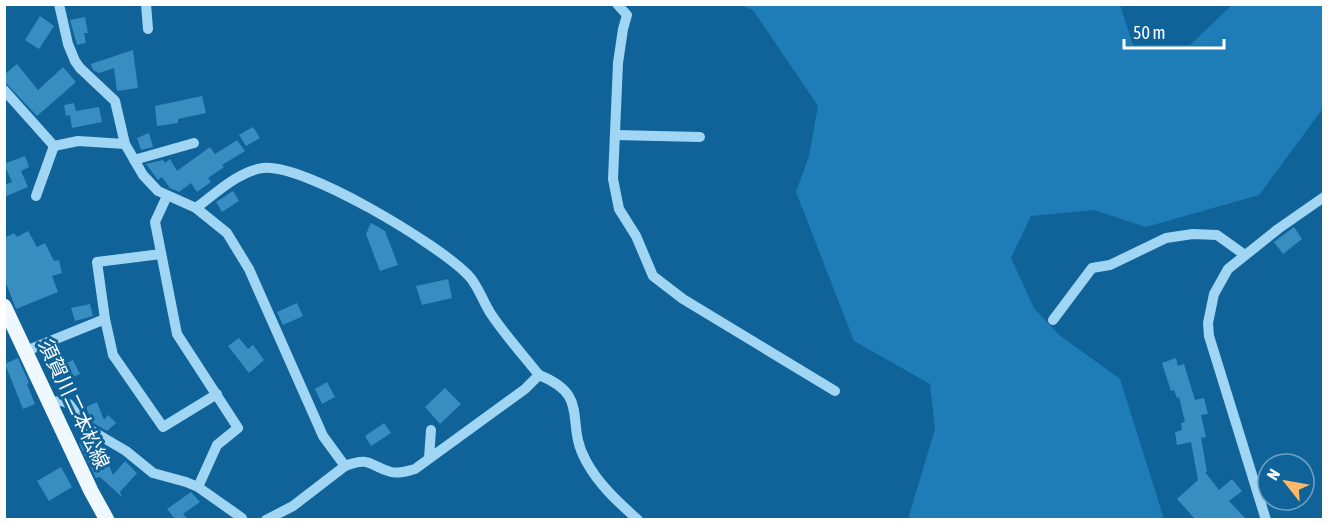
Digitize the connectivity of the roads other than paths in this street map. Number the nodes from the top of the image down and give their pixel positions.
1 (59, 4) edge
2 (146, 4) edge
3 (617, 4) edge
4 (148, 29) dead end
5 (4, 90) edge
6 (615, 135) junction
7 (700, 137) dead end
8 (194, 143) dead end
9 (125, 144) junction
10 (54, 146) junction
11 (134, 160) junction
12 (36, 196) dead end
13 (167, 196) junction
14 (1323, 197) edge
15 (196, 207) junction
16 (161, 254) junction
17 (1245, 255) junction
18 (4, 306) edge
19 (105, 319) junction
20 (1053, 320) dead end
21 (26, 351) junction
22 (539, 375) junction
23 (835, 391) dead end
24 (217, 394) junction
25 (50, 402) junction
26 (431, 430) dead end
27 (429, 458) junction
28 (345, 466) junction
29 (198, 487) junction
30 (107, 519) edge
31 (246, 519) edge
32 (266, 519) edge
33 (638, 519) edge
34 (1266, 519) edge

1 - 9 street
2 - 4 street
3 - 6 street
5 - 10 street
6 - 7 street
6 - 23 street
8 - 11 street
9 - 10 street
9 - 11 street
10 - 12 street
11 - 13 street
13 - 15 street
13 - 16 street
14 - 17 street
15 - 22 street
15 - 28 street
16 - 19 street
16 - 24 street
17 - 20 street
17 - 34 street
18 - 21 main road, 須賀川二本松線
19 - 21 street
19 - 24 street
21 - 25 main road, 須賀川二本松線
22 - 27 street
22 - 33 street
24 - 29 street
25 - 29 street
25 - 30 main road, 須賀川二本松線
26 - 27 street
27 - 28 street
28 - 32 street
29 - 31 street

